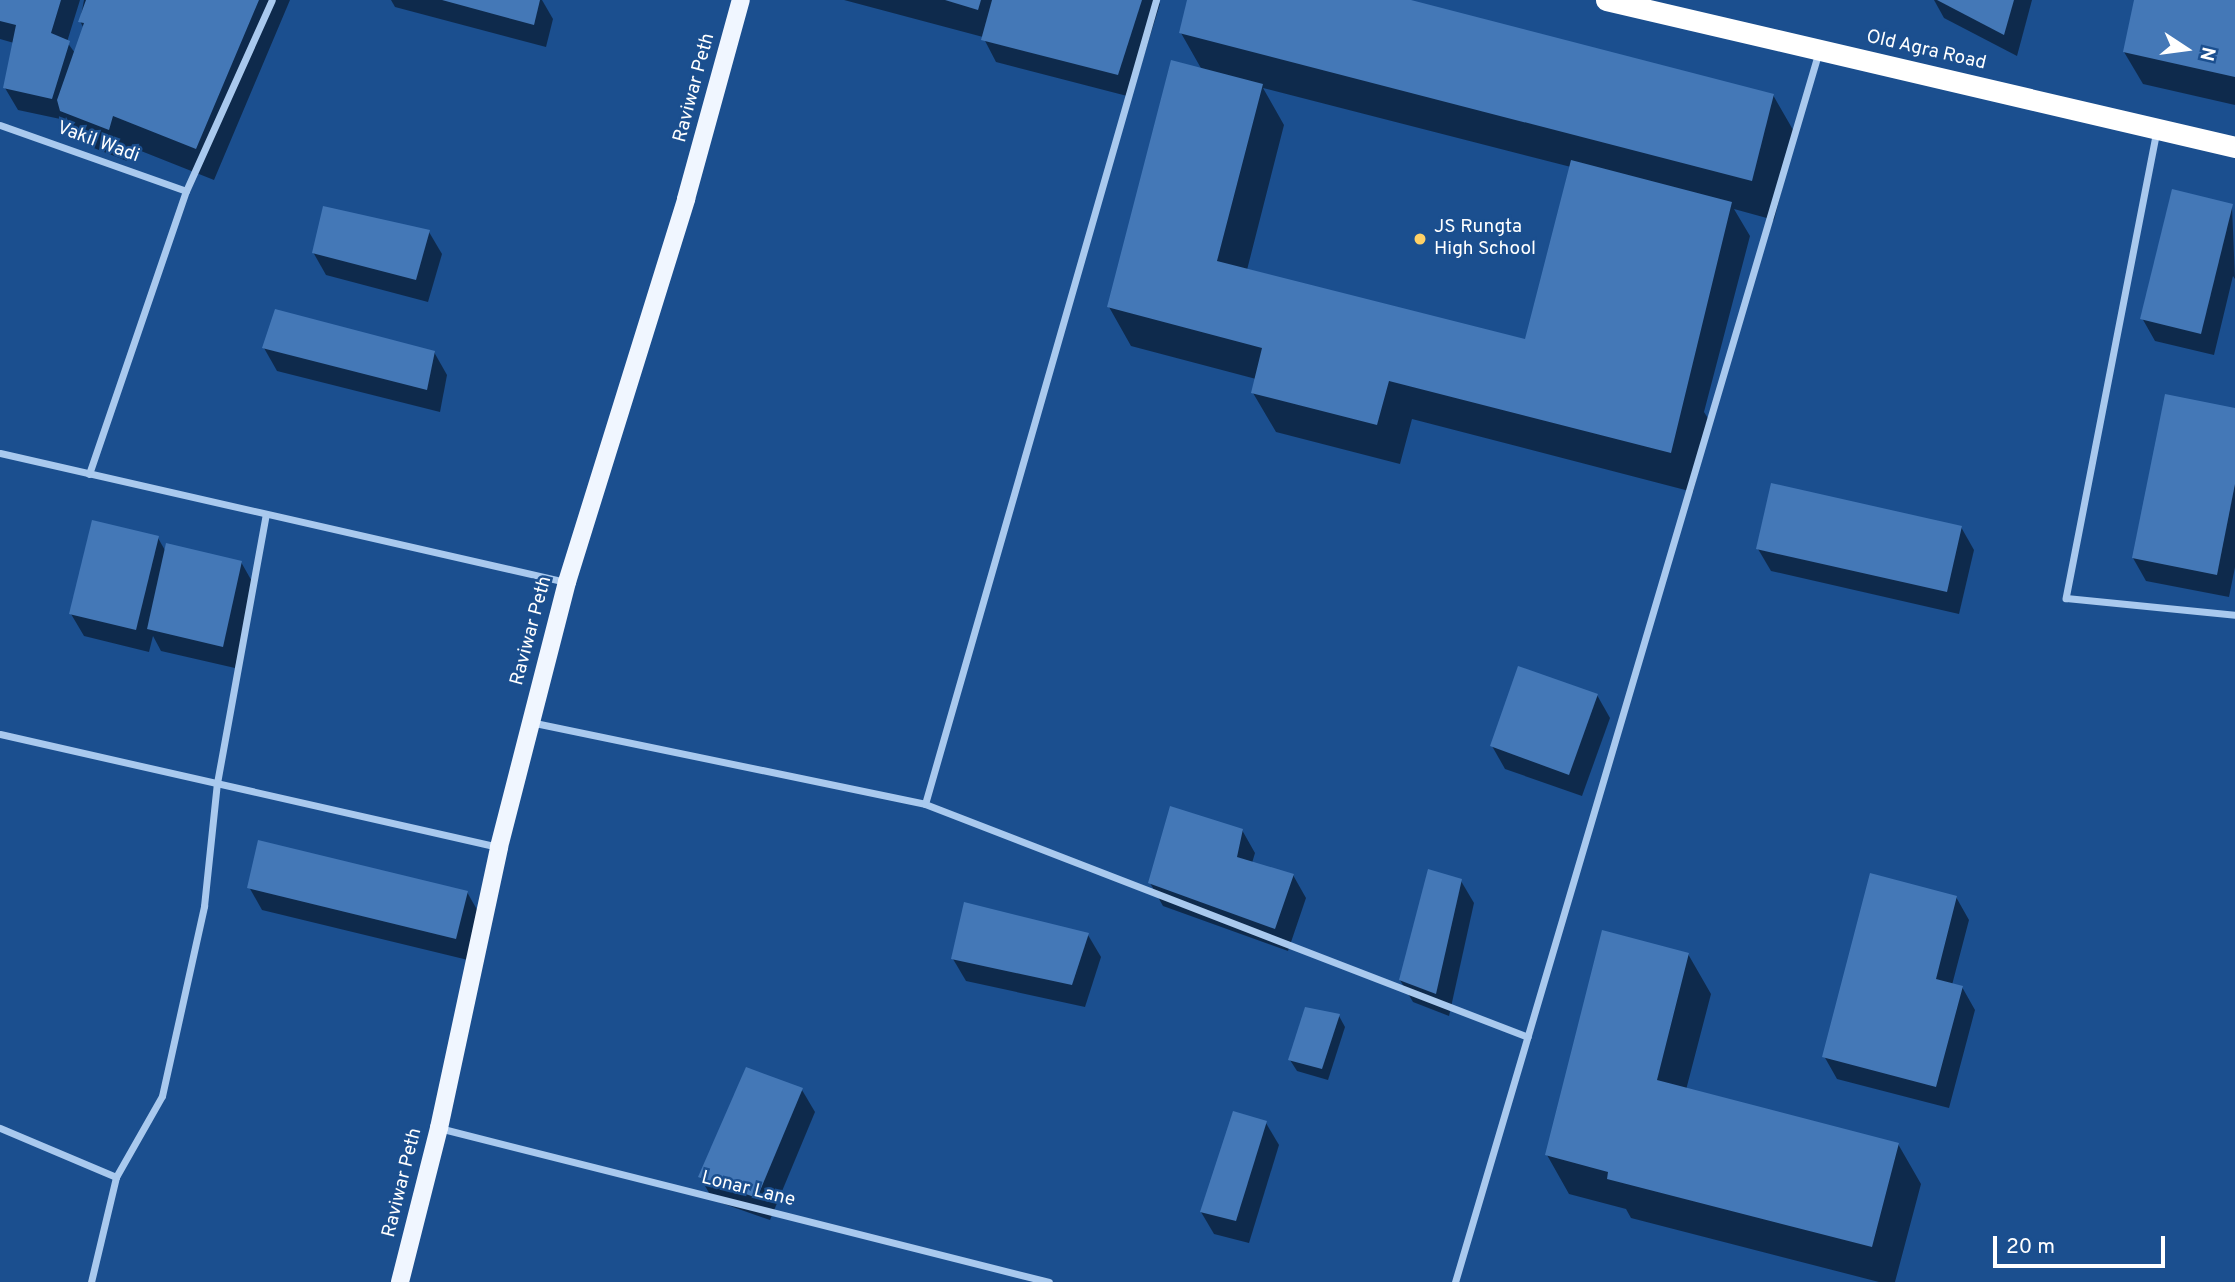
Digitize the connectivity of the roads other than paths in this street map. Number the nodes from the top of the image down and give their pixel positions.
1 (272, 0) edge
2 (741, 0) edge
3 (1156, 0) edge
4 (1606, 0) edge
5 (1819, 50) junction
6 (0, 125) edge
7 (2157, 129) junction
8 (2235, 147) edge
9 (186, 191) junction
10 (0, 453) edge
11 (89, 474) junction
12 (266, 514) junction
13 (567, 582) junction
14 (2235, 614) edge
15 (530, 722) junction
16 (0, 734) edge
17 (217, 783) junction
18 (925, 804) junction
19 (499, 847) junction
20 (1528, 1037) junction
21 (0, 1128) edge
22 (439, 1128) junction
23 (116, 1177) junction
24 (91, 1282) edge
25 (400, 1282) edge
26 (1049, 1282) edge
27 (1455, 1282) edge

1 - 9 street
2 - 13 main road, Raviwar Peth
3 - 18 street
4 - 5 highway, Old Agra Road
5 - 7 highway, Old Agra Road
5 - 20 street
6 - 9 street, Vakil Wadi
7 - 8 highway, Old Agra Road
7 - 14 street
9 - 11 street
10 - 11 street
11 - 12 street
12 - 13 street
12 - 17 street
13 - 15 main road, Raviwar Peth
15 - 18 street
15 - 19 main road, Raviwar Peth
16 - 17 street
17 - 19 street
17 - 23 street
18 - 20 street
19 - 22 main road, Raviwar Peth
20 - 27 street
21 - 23 street
22 - 25 main road, Raviwar Peth
22 - 26 street, Lonar Lane
23 - 24 street

